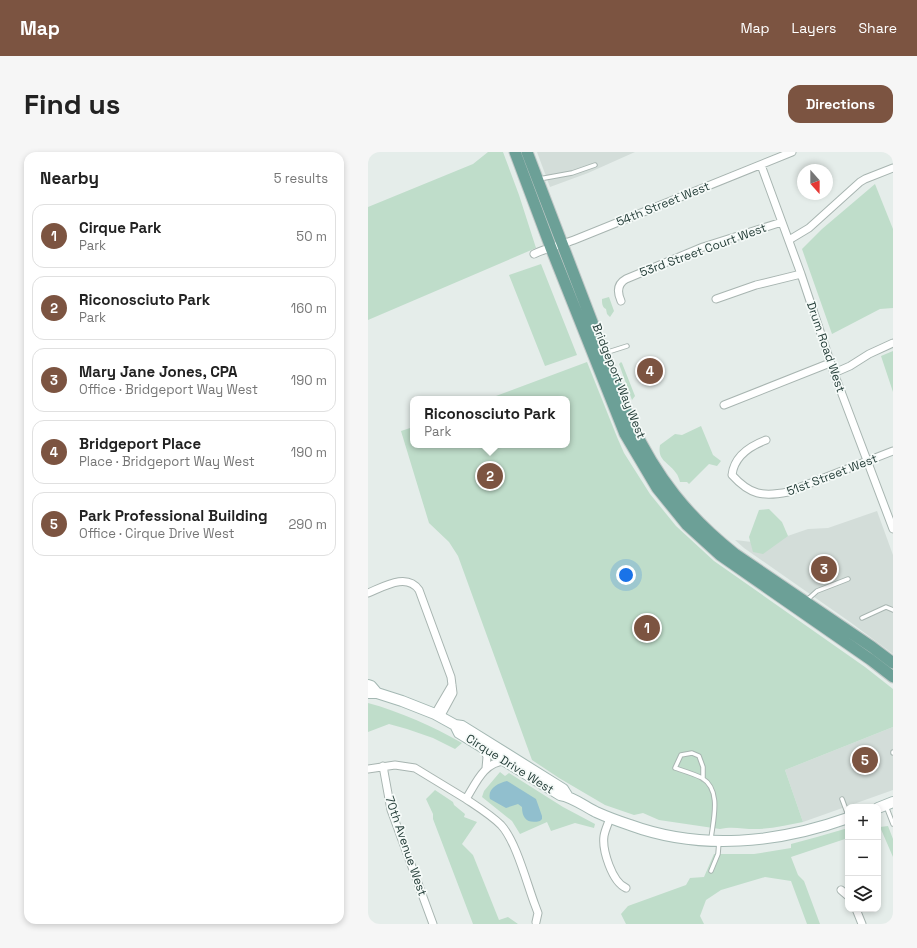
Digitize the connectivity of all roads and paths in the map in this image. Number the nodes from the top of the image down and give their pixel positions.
1 (515, 152) edge
2 (527, 152) edge
3 (792, 152) edge
4 (595, 165) dead end
5 (761, 165) junction
6 (893, 168) edge
7 (538, 179) junction
8 (782, 222) junction
9 (789, 240) junction
10 (562, 244) junction
11 (551, 248) junction
12 (534, 254) dead end
13 (801, 274) junction
14 (716, 299) dead end
15 (621, 301) dead end
16 (893, 343) edge
17 (627, 346) dead end
18 (604, 353) junction
19 (830, 363) junction
20 (834, 373) junction
21 (724, 405) dead end
22 (766, 440) dead end
23 (893, 451) edge
24 (867, 462) junction
25 (893, 529) edge
26 (848, 579) dead end
27 (368, 593) edge
28 (806, 602) junction
29 (893, 610) edge
30 (862, 618) dead end
31 (892, 661) edge
32 (893, 678) edge
33 (368, 685) edge
34 (373, 693) edge
35 (437, 716) junction
36 (455, 725) junction
37 (484, 748) junction
38 (505, 761) junction
39 (383, 766) junction
40 (486, 768) junction
41 (368, 769) edge
42 (530, 773) junction
43 (703, 779) junction
44 (466, 799) junction
45 (842, 799) dead end
46 (885, 805) edge
47 (845, 807) edge
48 (610, 818) junction
49 (845, 819) edge
50 (893, 824) edge
51 (715, 840) junction
52 (710, 871) dead end
53 (626, 888) dead end
54 (841, 890) dead end
55 (845, 893) edge
56 (857, 912) edge
57 (536, 922) dead end
58 (433, 924) edge
59 (862, 924) edge

1 - 11 main road, Bridgeport Way West
2 - 7 main road, Bridgeport Way West
3 - 5 street, 54th Street West
4 - 7 lane
5 - 8 street, Drum Road West
5 - 10 street, 54th Street West
6 - 9 street
7 - 10 main road, Bridgeport Way West
8 - 9 street, Drum Road West
8 - 15 street, 53rd Street Court West
9 - 13 street, Drum Road West
10 - 11 street, 54th Street West
10 - 18 main road, Bridgeport Way West
11 - 12 street, 54th Street West
11 - 32 main road, Bridgeport Way West
13 - 14 street
13 - 19 street, Drum Road West
16 - 20 street
17 - 18 lane
18 - 28 main road, Bridgeport Way West
19 - 20 street, Drum Road West
19 - 21 street
20 - 24 street, Drum Road West
22 - 24 street, 51st Street West
23 - 24 street, 51st Street West
24 - 25 street, Drum Road West
26 - 28 lane
27 - 35 street
28 - 31 main road, Bridgeport Way West
29 - 30 lane
33 - 34 main road, Cirque Drive West
34 - 35 main road, Cirque Drive West
35 - 36 main road, Cirque Drive West
36 - 37 main road, Cirque Drive West
36 - 42 main road, Cirque Drive West
37 - 38 main road, Cirque Drive West
37 - 40 street
38 - 40 street
38 - 42 main road, Cirque Drive West
39 - 41 street
39 - 44 street
39 - 58 street, 70th Avenue West
40 - 44 street
42 - 48 main road, Cirque Drive West
43 - 43 lane
43 - 51 lane
44 - 57 street
45 - 47 lane
46 - 50 lane
48 - 51 main road, Cirque Drive West
48 - 53 street
49 - 51 main road, Cirque Drive West
51 - 52 lane
54 - 55 street
56 - 59 street

